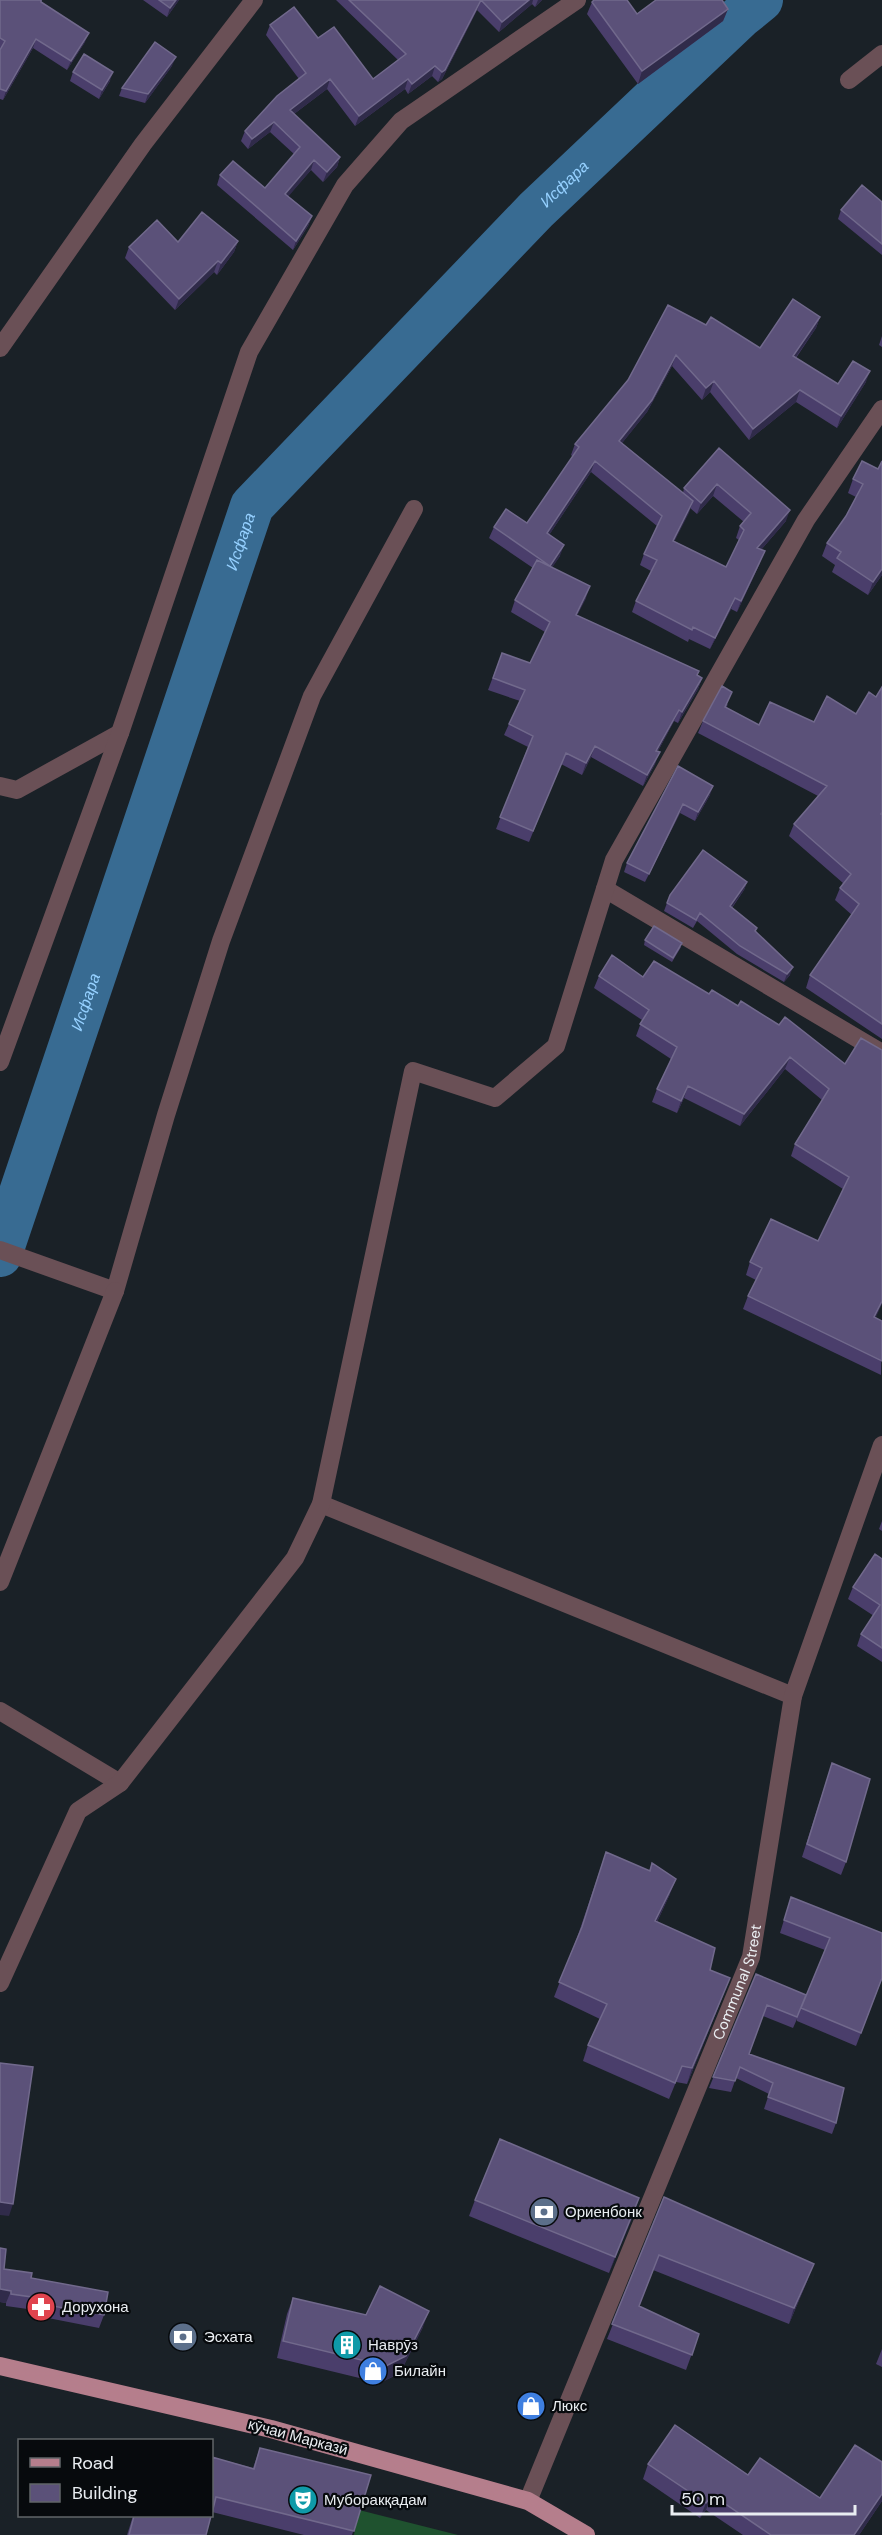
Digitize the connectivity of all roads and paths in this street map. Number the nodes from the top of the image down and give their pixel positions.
1 (254, 0) edge
2 (577, 0) edge
3 (882, 54) edge
4 (849, 80) dead end
5 (0, 348) edge
6 (882, 409) edge
7 (414, 509) dead end
8 (120, 733) junction
9 (0, 786) edge
10 (605, 889) junction
11 (882, 1053) edge
12 (0, 1062) edge
13 (0, 1250) edge
14 (115, 1291) junction
15 (882, 1445) edge
16 (321, 1504) junction
17 (0, 1582) edge
18 (793, 1696) junction
19 (0, 1711) edge
20 (120, 1783) junction
21 (0, 1983) edge
22 (0, 2366) edge
23 (528, 2501) junction
24 (586, 2535) edge

1 - 5 street
2 - 8 street
3 - 4 street
6 - 10 street
7 - 14 street
8 - 9 street
8 - 12 street
10 - 11 street
10 - 16 street
13 - 14 street
14 - 17 street
15 - 18 street, Communal Street
16 - 18 street
16 - 20 street
18 - 23 street, Communal Street
19 - 20 street
20 - 21 street
22 - 23 main road, кӯчаи Марказӣ
23 - 24 main road, кӯчаи Марказӣ

